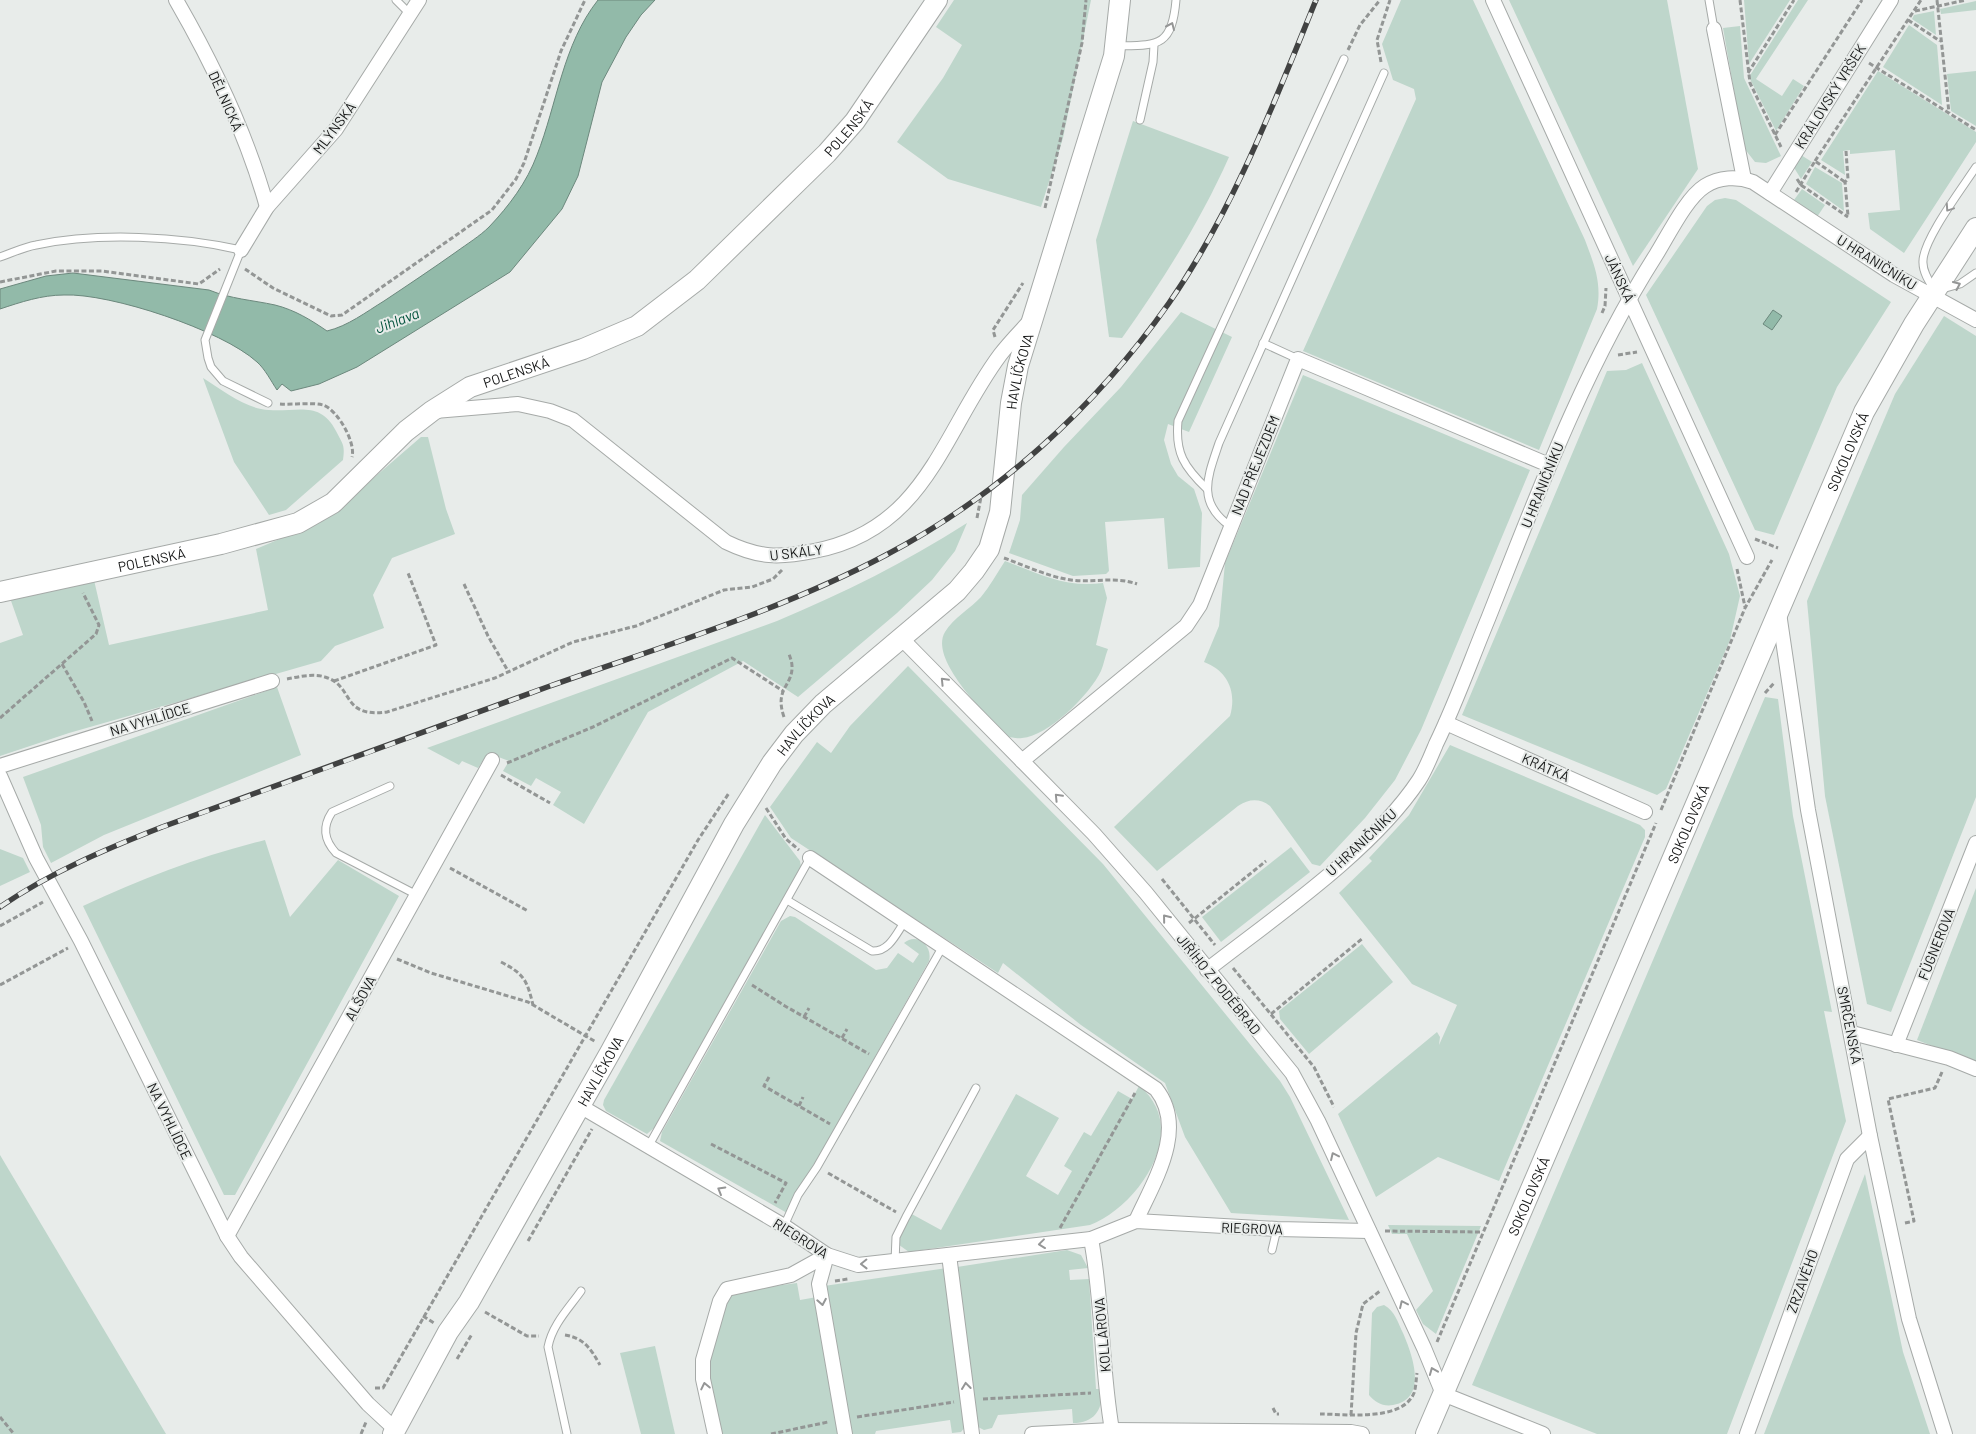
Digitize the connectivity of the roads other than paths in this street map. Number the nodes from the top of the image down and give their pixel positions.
1 (176, 0) edge
2 (396, 0) edge
3 (420, 0) edge
4 (937, 0) edge
5 (1120, 0) edge
6 (1176, 0) edge
7 (1493, 0) edge
8 (1709, 0) edge
9 (1891, 0) edge
10 (410, 14) junction
11 (1714, 29) joint
12 (1154, 45) junction
13 (1115, 46) junction
14 (1344, 60) road end
15 (1384, 73) road end
16 (1140, 120) dead end
17 (1976, 167) edge
18 (1744, 179) junction
19 (1770, 193) junction
20 (267, 207) junction
21 (1976, 228) edge
22 (241, 250) junction
23 (0, 257) edge
24 (1976, 273) edge
25 (1934, 294) junction
26 (1629, 297) junction
27 (1035, 314) junction
28 (1976, 320) edge
29 (1263, 343) junction
30 (1298, 359) junction
31 (268, 403) road end
32 (432, 411) junction
33 (1549, 465) junction
34 (1207, 489) junction
35 (1230, 526) junction
36 (1742, 562) road end
37 (0, 592) edge
38 (1778, 610) junction
39 (902, 639) junction
40 (272, 681) road end
41 (1446, 723) junction
42 (1022, 761) junction
43 (499, 764) road end
44 (0, 766) edge
45 (0, 776) edge
46 (390, 786) dead end
47 (1645, 812) dead end
48 (1976, 843) edge
49 (810, 858) joint
50 (417, 895) junction
51 (787, 900) junction
52 (905, 921) junction
53 (943, 946) junction
54 (1207, 970) junction
55 (1852, 1033) junction
56 (1896, 1045) junction
57 (1976, 1069) edge
58 (976, 1088) dead end
59 (580, 1106) junction
60 (1870, 1136) junction
61 (648, 1148) junction
62 (1136, 1221) junction
63 (784, 1226) junction
64 (1277, 1229) junction
65 (1369, 1231) junction
66 (227, 1236) junction
67 (1091, 1240) junction
68 (1272, 1250) dead end
69 (826, 1255) junction
70 (949, 1255) junction
71 (895, 1262) junction
72 (582, 1291) dead end
73 (1443, 1394) junction
74 (1112, 1430) junction
75 (394, 1432) edge
76 (1166, 1432) edge
77 (1314, 1433) edge
78 (567, 1434) edge
79 (715, 1434) edge
80 (845, 1434) edge
81 (972, 1434) edge
82 (1032, 1434) edge
83 (1038, 1434) edge
84 (1362, 1434) edge
85 (1426, 1434) edge
86 (1543, 1434) edge
87 (1747, 1434) edge
88 (1945, 1434) edge

1 - 20 street, DĚLNICKÁ
2 - 10 lane
3 - 10 street, MLÝNSKÁ
4 - 32 street, POLENSKÁ
5 - 13 street, HAVLÍČKOVA
12 -> 6 lane
7 - 26 street, JÁNSKÁ
8 - 11 lane
9 - 19 street, KRÁLOVSKÝ VRŠEK
10 - 20 street, MLÝNSKÁ
11 - 18 street
12 - 13 lane
12 - 16 lane
13 - 27 street, HAVLÍČKOVA
14 - 34 lane
15 - 29 lane
17 -> 25 lane
18 - 19 street, U HRANIČNÍKU
18 - 26 street, U HRANIČNÍKU
19 - 25 street, U HRANIČNÍKU
20 - 22 street, MLÝNSKÁ
21 - 25 street, SOKOLOVSKÁ
22 - 23 lane
22 - 31 lane
25 -> 24 lane
25 - 28 street, U HRANIČNÍKU
25 - 38 street, SOKOLOVSKÁ
26 - 33 street, U HRANIČNÍKU
26 - 36 street, JÁNSKÁ
27 - 32 street, U SKÁLY
27 - 39 street, HAVLÍČKOVA
29 - 30 lane
29 - 34 lane
30 - 33 street
30 - 35 street, NAD PŘEJEZDEM
32 - 37 street, POLENSKÁ
33 - 41 street, U HRANIČNÍKU
34 - 35 lane
35 - 42 street, NAD PŘEJEZDEM
38 - 55 street, SMRČENSKÁ
38 - 73 street, SOKOLOVSKÁ
42 -> 39 street, JIŘÍHO Z PODĚBRAD
39 - 59 street, HAVLÍČKOVA
40 - 44 street, NA VYHLÍDCE
41 - 47 street, KRÁTKÁ
41 - 54 street, U HRANIČNÍKU
54 -> 42 street, JIŘÍHO Z PODĚBRAD
43 - 50 street, ALŠOVA
45 - 66 street, NA VYHLÍDCE
46 - 50 lane
48 - 56 street, FÜGNEROVA
49 - 51 lane
49 - 52 street
50 - 66 street, ALŠOVA
51 - 52 lane
51 - 61 lane
52 - 53 street
53 - 62 street
53 - 63 lane
65 -> 54 street, JIŘÍHO Z PODĚBRAD
55 - 56 street
55 - 60 street, SMRČENSKÁ
56 - 57 street
58 - 71 lane
59 - 61 street, RIEGROVA
59 - 75 street, HAVLÍČKOVA
60 - 87 street, ZRZAVÉHO
60 - 88 street, SMRČENSKÁ
63 -> 61 street, RIEGROVA
62 - 64 street, RIEGROVA
62 - 67 street, RIEGROVA
63 - 69 street, RIEGROVA
64 - 65 street, RIEGROVA
64 - 68 lane
73 -> 65 street, JIŘÍHO Z PODĚBRAD
66 - 75 street, NA VYHLÍDCE
67 -> 70 street, RIEGROVA
67 - 74 street, KOLLÁROVA
71 -> 69 street, RIEGROVA
79 -> 69 street
69 -> 80 street
70 - 71 street, RIEGROVA
81 -> 70 street
72 - 78 lane
73 - 85 street, SOKOLOVSKÁ
73 - 86 street
74 - 76 street
74 - 83 street
76 - 77 street
77 - 84 street
82 - 83 street

